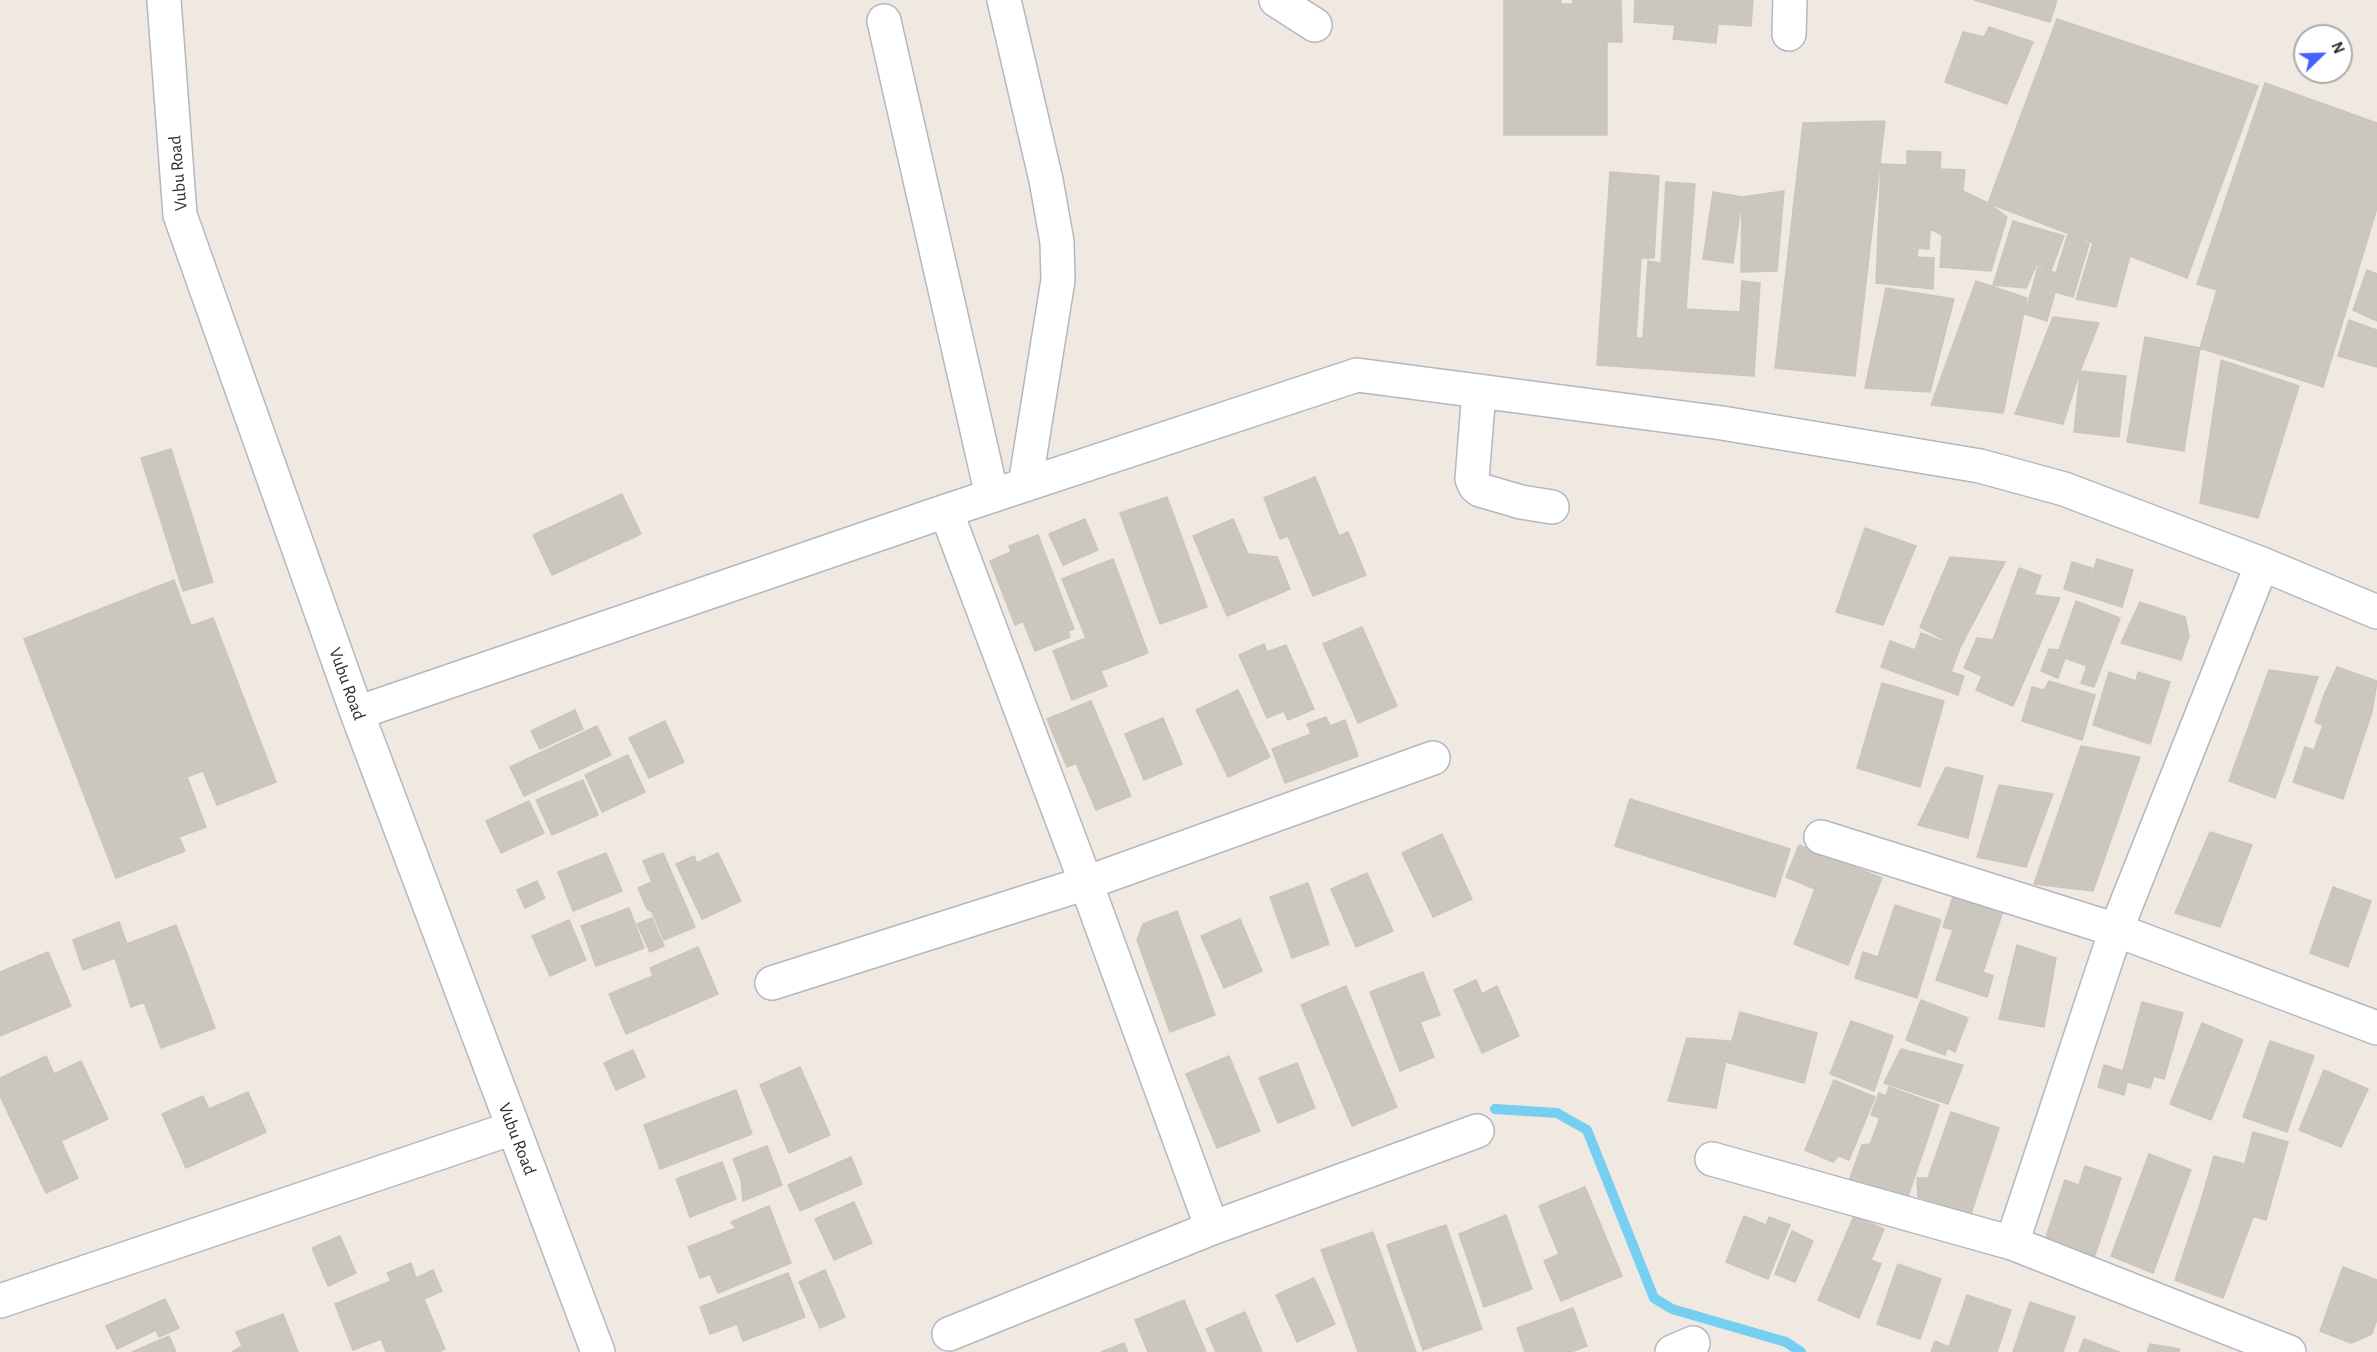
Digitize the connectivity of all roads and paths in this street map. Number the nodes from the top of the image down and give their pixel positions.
1 (164, 0) edge
2 (1005, 0) edge
3 (1276, 0) edge
4 (1790, 0) edge
5 (884, 21) dead end
6 (1315, 25) dead end
7 (1789, 34) dead end
8 (1479, 391) junction
9 (1025, 485) junction
10 (992, 496) junction
11 (1552, 507) dead end
12 (946, 511) junction
13 (2262, 564) junction
14 (2377, 612) edge
15 (357, 713) junction
16 (1433, 758) dead end
17 (1821, 837) dead end
18 (1086, 884) junction
19 (2116, 930) junction
20 (772, 983) dead end
21 (2377, 1028) edge
22 (513, 1128) junction
23 (1477, 1131) dead end
24 (1712, 1159) dead end
25 (1212, 1228) junction
26 (2012, 1243) junction
27 (0, 1301) edge
28 (949, 1334) dead end
29 (598, 1352) edge
30 (2289, 1352) edge

1 - 15 street, Vubu Road
2 - 9 street
3 - 6 street
4 - 7 street
5 - 10 street
8 - 9 street
8 - 11 street
8 - 13 street
9 - 10 street
10 - 12 street
12 - 15 street
12 - 18 street
13 - 14 street
13 - 19 street
15 - 22 street, Vubu Road
16 - 18 street
17 - 19 street
18 - 20 street
18 - 25 street
19 - 21 street
19 - 26 street
22 - 27 street
22 - 29 street, Vubu Road
23 - 25 street
24 - 26 street
25 - 28 street
26 - 30 street

